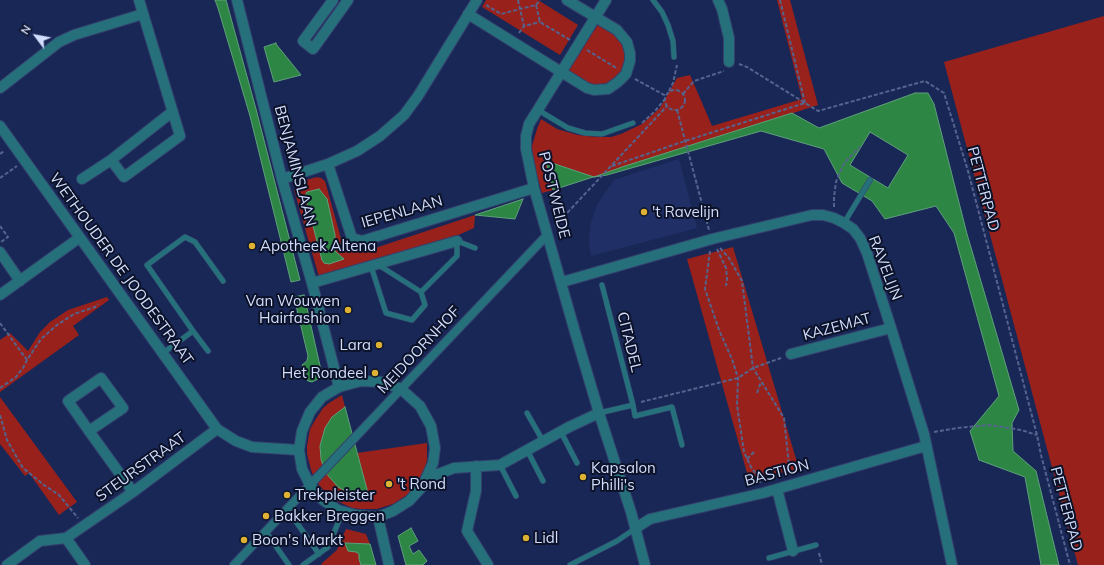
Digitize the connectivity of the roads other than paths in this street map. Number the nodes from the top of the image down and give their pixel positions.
1 (139, 0) edge
2 (236, 0) edge
3 (333, 0) edge
4 (348, 0) edge
5 (477, 0) edge
6 (567, 0) edge
7 (606, 0) edge
8 (652, 0) edge
9 (718, 0) edge
10 (142, 14) junction
11 (468, 14) junction
12 (595, 17) junction
13 (674, 57) road end
14 (729, 62) road end
15 (561, 72) junction
16 (0, 88) edge
17 (538, 110) junction
18 (172, 112) junction
19 (633, 123) road end
20 (0, 126) edge
21 (111, 160) junction
22 (328, 164) junction
23 (82, 179) dead end
24 (282, 179) junction
25 (870, 180) dead end
26 (534, 188) junction
27 (844, 222) junction
28 (548, 234) junction
29 (79, 238) junction
30 (457, 241) junction
31 (475, 248) dead end
32 (0, 252) edge
33 (374, 265) junction
34 (20, 281) junction
35 (223, 281) dead end
36 (562, 282) junction
37 (308, 283) junction
38 (602, 285) dead end
39 (421, 292) junction
40 (0, 295) edge
41 (891, 328) junction
42 (193, 331) junction
43 (208, 351) dead end
44 (163, 353) junction
45 (791, 354) road end
46 (339, 386) junction
47 (401, 389) junction
48 (632, 405) junction
49 (599, 413) junction
50 (527, 414) dead end
51 (217, 429) junction
52 (88, 431) junction
53 (561, 432) junction
54 (543, 441) junction
55 (682, 444) dead end
56 (926, 446) junction
57 (299, 450) junction
58 (527, 450) junction
59 (577, 463) dead end
60 (500, 465) junction
61 (476, 466) junction
62 (428, 478) junction
63 (543, 482) dead end
64 (310, 485) junction
65 (777, 489) junction
66 (133, 492) junction
67 (516, 496) dead end
68 (287, 509) junction
69 (343, 511) junction
70 (378, 518) junction
71 (636, 528) junction
72 (266, 532) junction
73 (66, 538) junction
74 (816, 545) road end
75 (793, 551) junction
76 (319, 554) junction
77 (769, 558) dead end
78 (237, 564) edge
79 (6, 565) edge
80 (85, 565) edge
81 (288, 565) edge
82 (303, 565) edge
83 (389, 565) edge
84 (488, 565) edge
85 (570, 565) edge
86 (645, 565) edge
87 (952, 565) edge

1 - 10 street
2 - 24 street, BENJAMINSLAAN
3 - 4 street
5 - 11 street
6 - 12 street
7 - 12 street, POSTWEIDE
8 - 13 lane
9 - 14 street
10 - 16 street
10 - 18 street
11 - 15 street
11 - 22 street
12 - 15 street, POSTWEIDE
12 - 15 street
15 - 17 street, POSTWEIDE
17 - 19 lane
17 - 26 street, POSTWEIDE
18 - 21 street
18 - 21 street
20 - 29 street, WETHOUDER DE JOODESTRAAT
21 - 23 street
22 - 24 street
22 - 26 street, IEPENLAAN
24 - 37 street, BENJAMINSLAAN
25 - 27 lane
26 - 28 street, POSTWEIDE
27 - 36 street, RAVELIJN
27 - 41 street, RAVELIJN
28 - 36 street, POSTWEIDE
28 - 47 street, MEIDOORNHOF
29 - 34 street
29 - 44 street, WETHOUDER DE JOODESTRAAT
30 - 31 lane
30 - 33 street
30 - 39 lane
32 - 34 street
33 - 37 street
33 - 39 lane
33 - 39 lane
34 - 40 street
35 - 42 lane
36 - 49 street, POSTWEIDE
37 - 46 street, BENJAMINSLAAN
38 - 48 lane, CITADEL
41 - 45 street, KAZEMAT
41 - 56 street, RAVELIJN
42 - 43 lane
42 - 44 lane
44 - 51 street, WETHOUDER DE JOODESTRAAT
46 - 47 street
46 - 57 street
47 - 62 street
47 - 64 street, MEIDOORNHOF
48 - 49 lane
48 - 55 lane
49 - 53 street
49 - 71 street, POSTWEIDE
50 - 54 lane
51 - 57 street
51 - 66 street, STEURSTRAAT
52 - 52 street
52 - 66 street
53 - 54 street
53 - 59 lane
54 - 58 street
56 - 65 street, BASTION
56 - 87 street, RAVELIJN
57 - 64 street
58 - 60 street
58 - 63 lane
60 - 61 street
60 - 67 lane
61 - 62 street
61 - 84 street
62 - 70 street
64 - 68 street, MEIDOORNHOF
64 - 69 street
65 - 71 street, BASTION
65 - 75 street
66 - 73 street, STEURSTRAAT
68 - 72 street, MEIDOORNHOF
68 - 76 lane
69 - 70 street
69 - 76 lane
70 - 83 street
71 - 85 lane
71 - 86 street
72 - 78 street, MEIDOORNHOF
72 - 81 lane
73 - 79 street, STEURSTRAAT
73 - 80 street
74 - 75 lane
75 - 77 lane
76 - 82 lane

